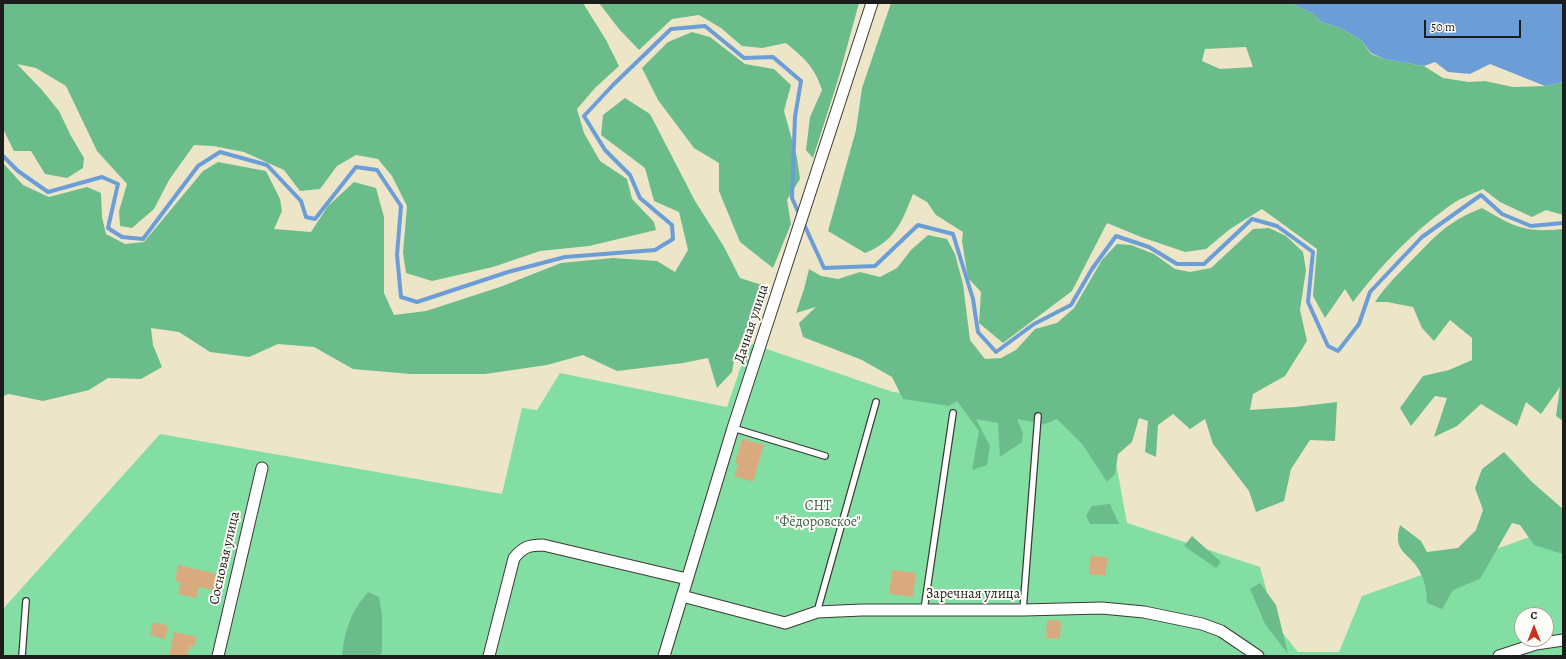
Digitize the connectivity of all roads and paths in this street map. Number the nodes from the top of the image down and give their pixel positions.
1 (872, 3) edge
2 (876, 402) dead end
3 (953, 413) dead end
4 (1038, 416) dead end
5 (734, 428) junction
6 (825, 456) dead end
7 (262, 468) dead end
8 (687, 579) junction
9 (682, 596) junction
10 (26, 601) dead end
11 (924, 610) junction
12 (1024, 610) junction
13 (817, 612) junction
14 (1563, 640) edge
15 (22, 656) edge
16 (218, 656) edge
17 (489, 656) edge
18 (664, 656) edge
19 (1258, 656) edge
20 (1499, 656) edge

1 - 5 street, Дачная улица
2 - 13 lane
3 - 11 lane
4 - 12 lane
5 - 6 lane
5 - 8 street, Дачная улица
7 - 16 street, Сосновая улица
8 - 9 street, Дачная улица
8 - 17 street
9 - 13 street, Заречная улица
9 - 18 street, Дачная улица
10 - 15 lane
11 - 12 street, Заречная улица
11 - 13 street, Заречная улица
12 - 19 street, Заречная улица
14 - 20 street

